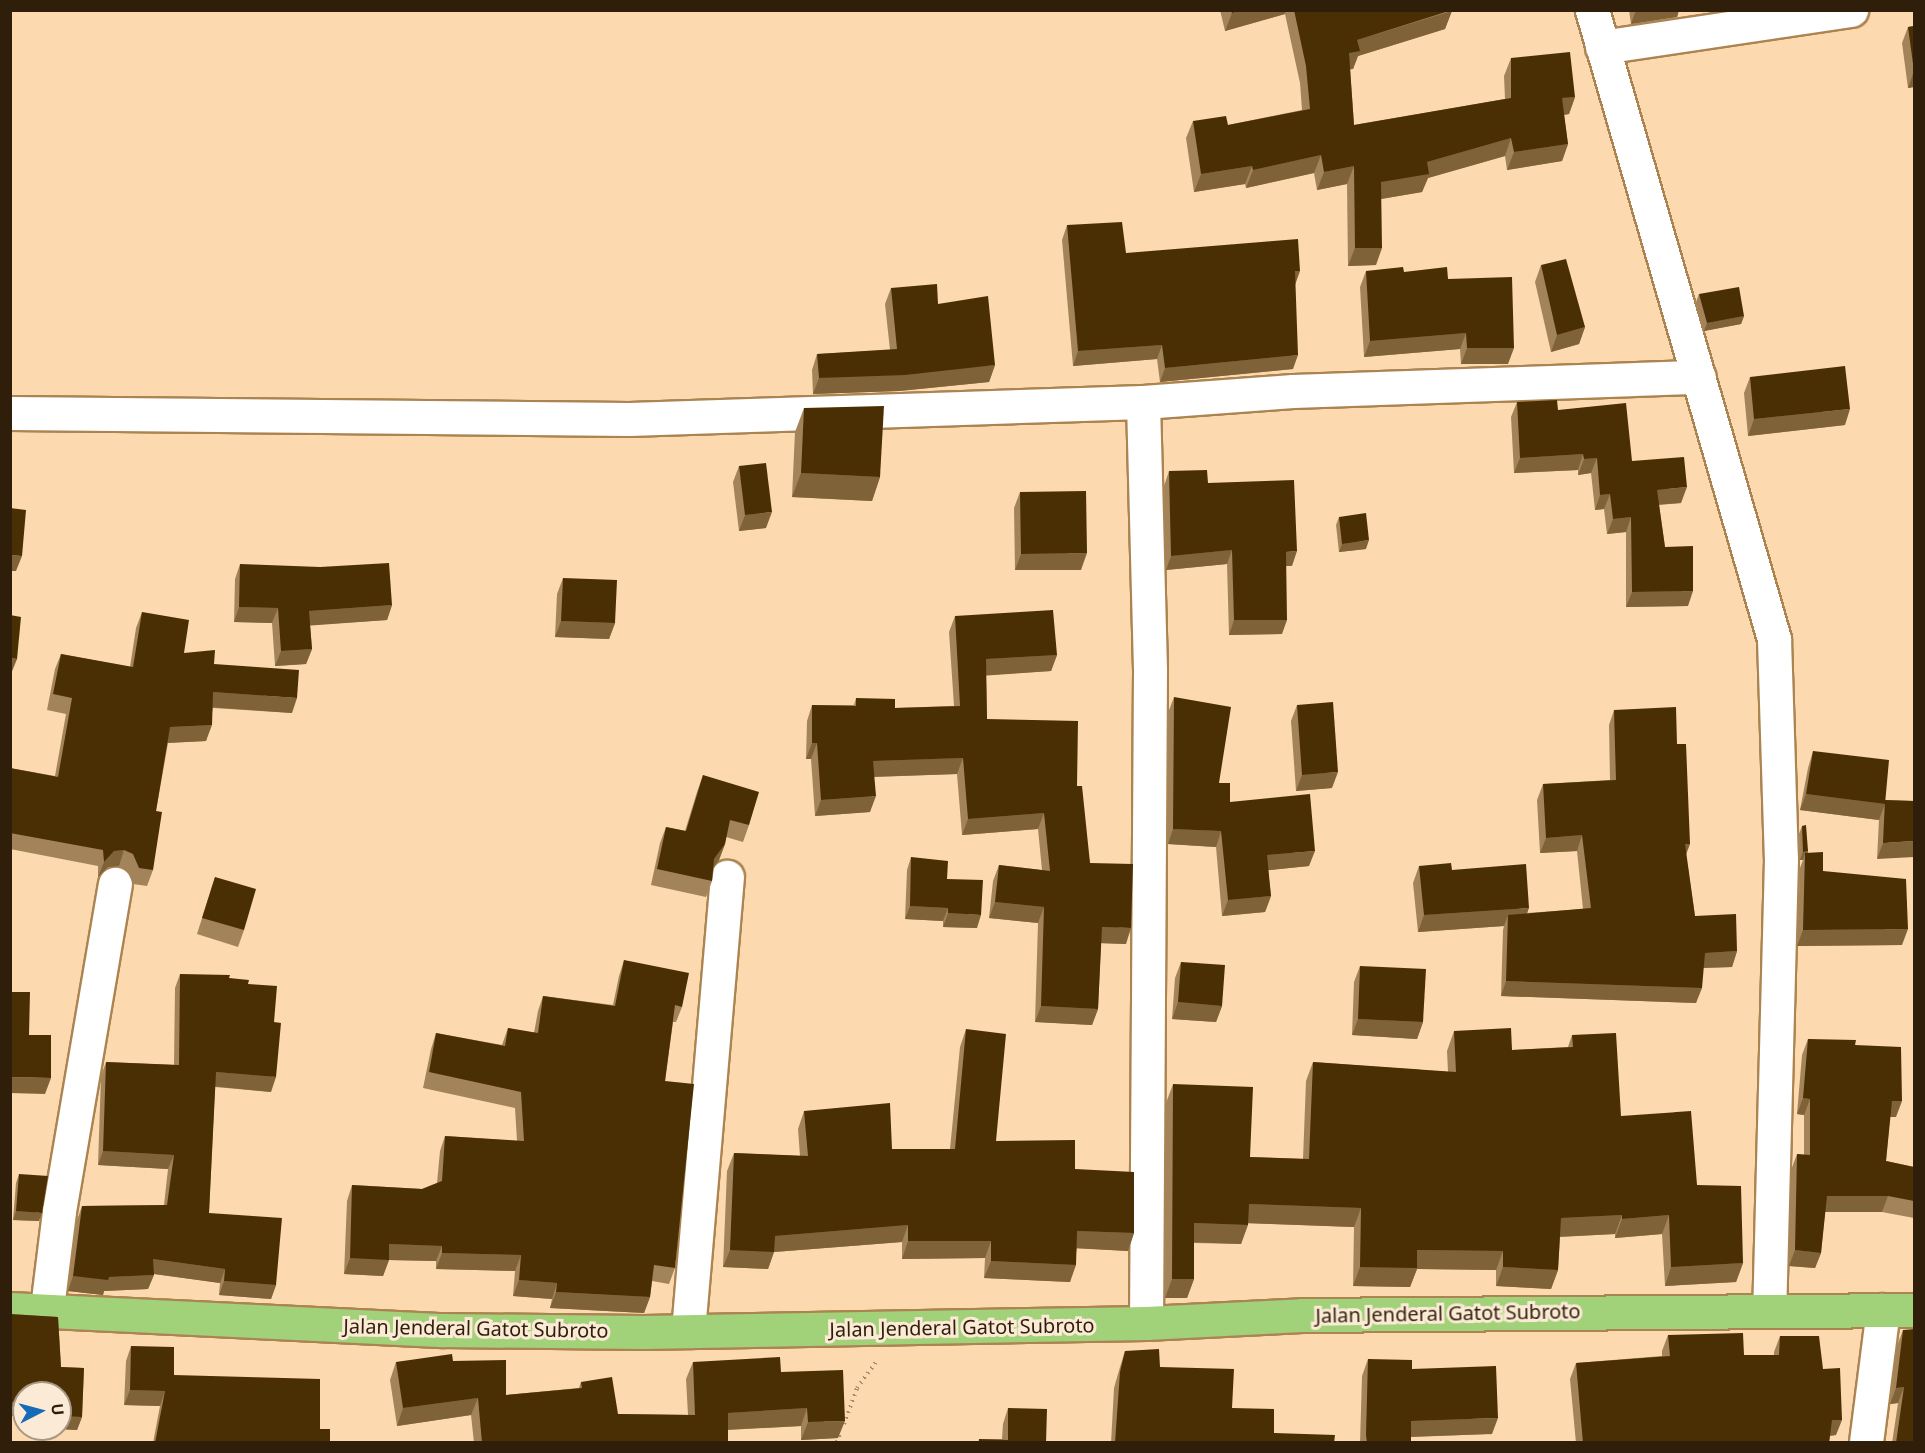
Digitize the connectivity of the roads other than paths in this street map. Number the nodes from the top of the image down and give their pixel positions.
1 (1592, 10) edge
2 (1851, 10) edge
3 (1602, 47) junction
4 (1699, 377) junction
5 (1143, 402) junction
6 (10, 413) edge
7 (727, 877) dead end
8 (116, 884) dead end
9 (47, 1308) junction
10 (1769, 1308) junction
11 (10, 1309) edge
12 (1899, 1310) edge
13 (1146, 1323) junction
14 (688, 1331) junction
15 (1866, 1443) edge

1 - 3 street
2 - 3 street
3 - 4 street
4 - 5 street
4 - 10 street
5 - 6 street
5 - 13 street
7 - 14 street
8 - 9 street
9 - 11 highway, Jalan Jenderal Gatot Subroto
9 - 14 highway, Jalan Jenderal Gatot Subroto
10 - 12 highway, Jalan Jenderal Gatot Subroto
10 - 13 highway, Jalan Jenderal Gatot Subroto
12 - 15 street
13 - 14 highway, Jalan Jenderal Gatot Subroto

